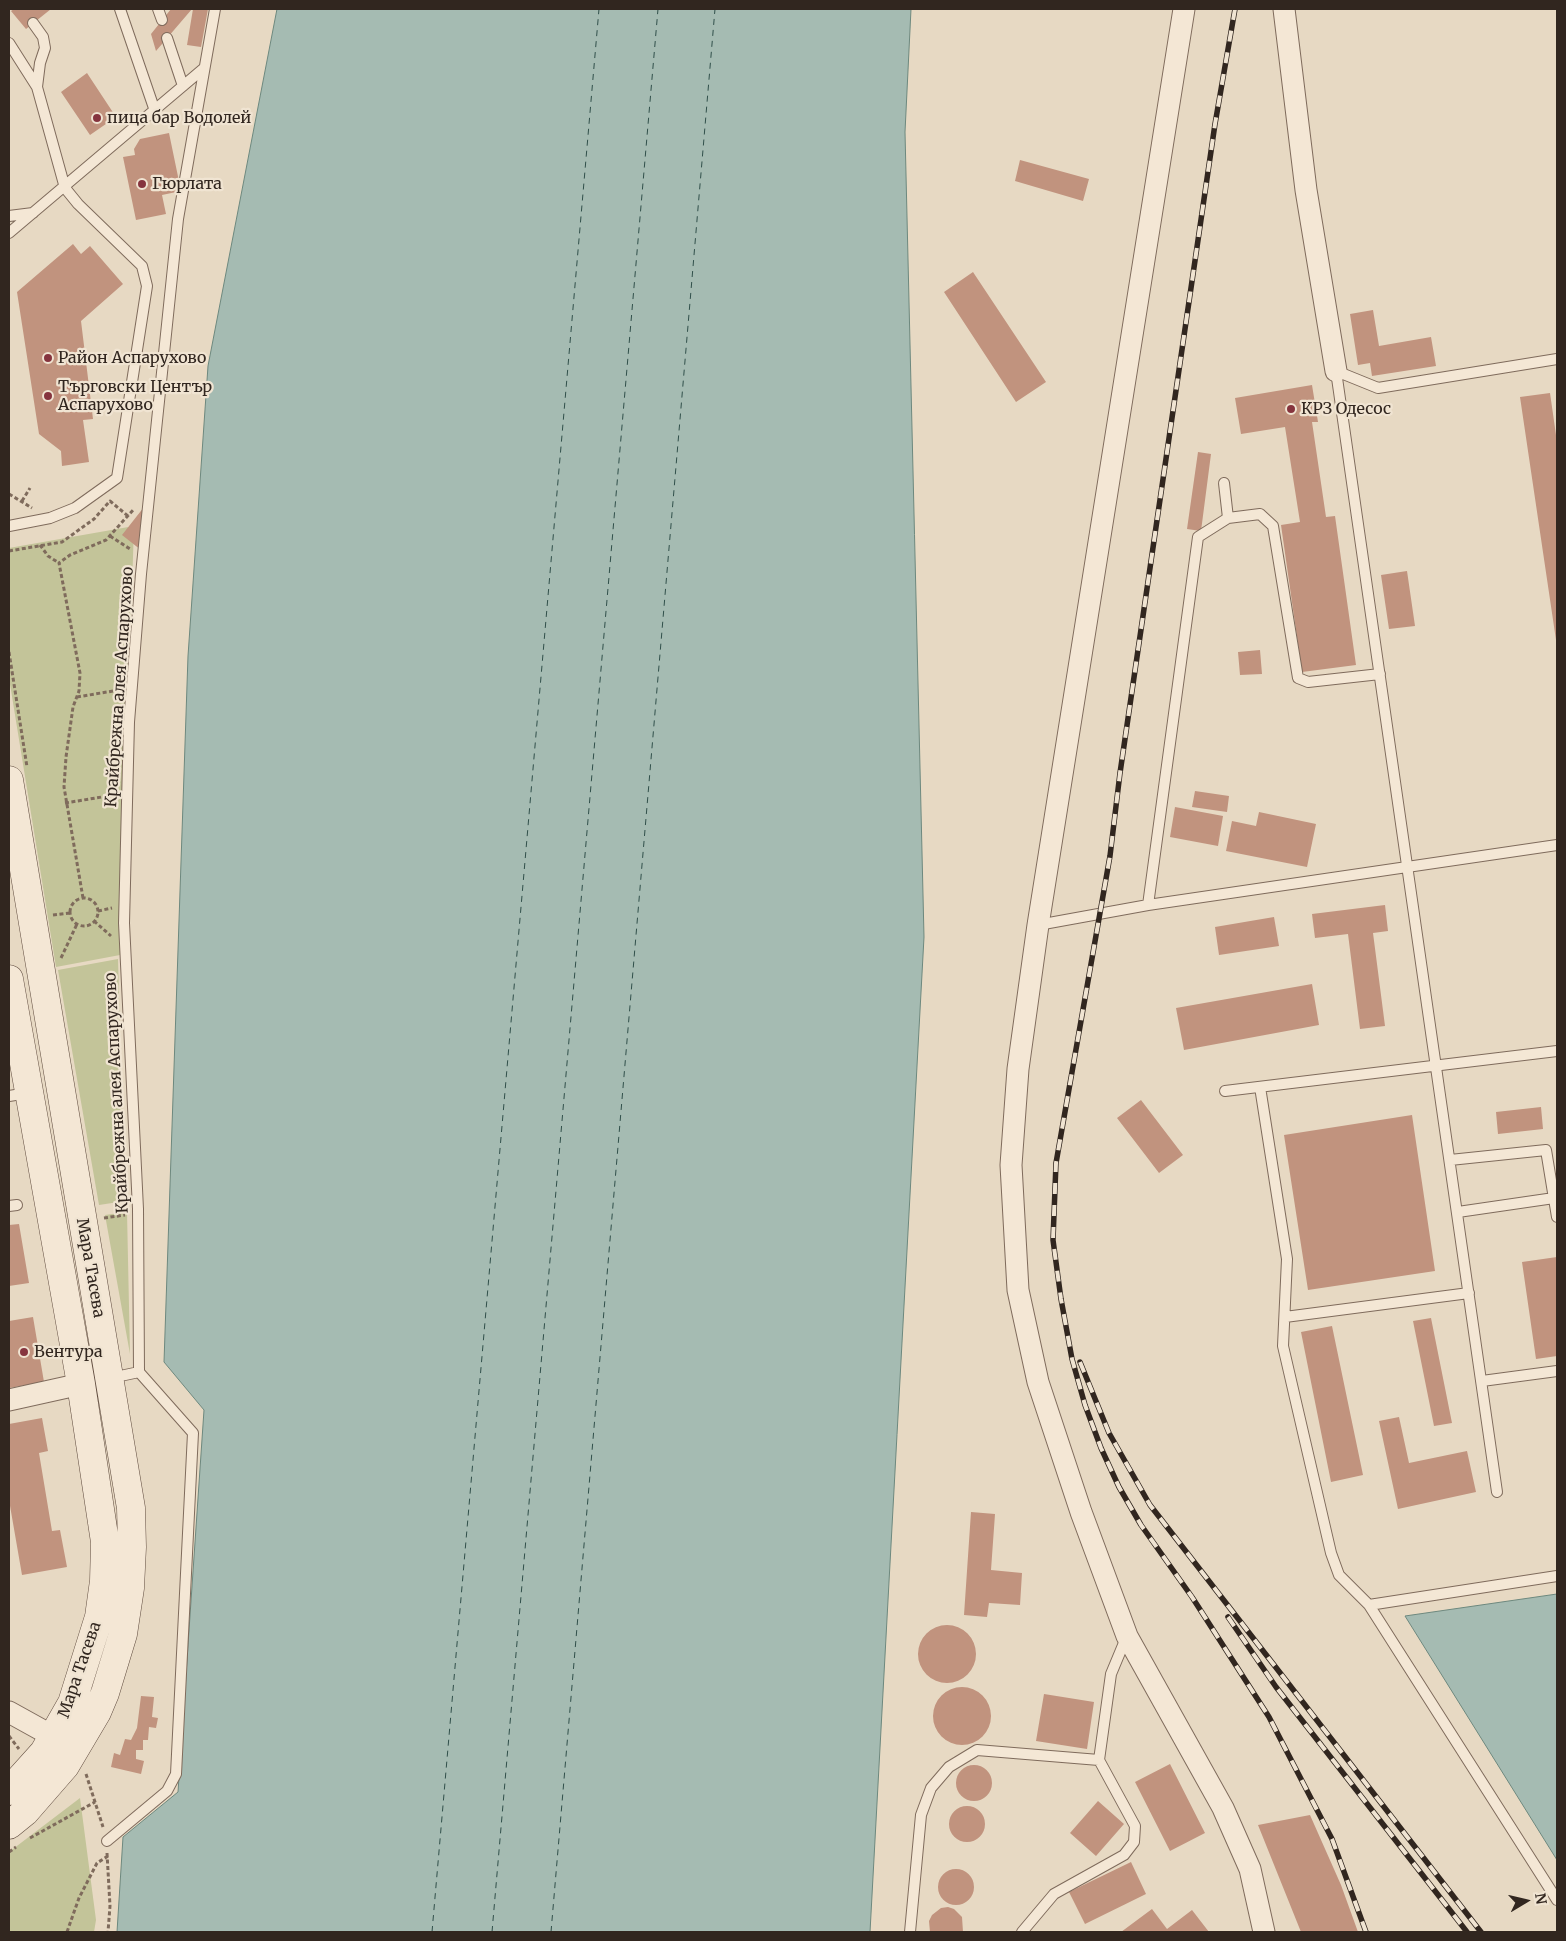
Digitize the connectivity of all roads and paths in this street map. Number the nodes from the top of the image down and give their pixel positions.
1 (120, 9) edge
2 (158, 9) edge
3 (214, 9) edge
4 (1184, 9) edge
5 (1284, 9) edge
6 (162, 20) dead end
7 (33, 23) dead end
8 (167, 38) dead end
9 (9, 44) edge
10 (203, 69) junction
11 (184, 86) junction
12 (37, 87) junction
13 (155, 111) junction
14 (65, 188) junction
15 (34, 213) junction
16 (9, 216) edge
17 (9, 233) edge
18 (1557, 359) edge
19 (1336, 371) junction
20 (1224, 483) dead end
21 (30, 488) dead end
22 (9, 494) edge
23 (149, 500) junction
24 (22, 501) junction
25 (35, 509) dead end
26 (128, 516) junction
27 (1228, 518) junction
28 (9, 526) edge
29 (110, 536) junction
30 (40, 545) junction
31 (9, 551) edge
32 (143, 558) junction
33 (59, 563) junction
34 (1380, 674) junction
35 (132, 688) junction
36 (77, 697) junction
37 (9, 780) edge
38 (127, 793) junction
39 (65, 803) junction
40 (1557, 845) edge
41 (1409, 867) junction
42 (83, 898) junction
43 (1148, 905) junction
44 (70, 913) junction
45 (52, 915) dead end
46 (77, 924) junction
47 (1038, 925) junction
48 (59, 961) dead end
49 (9, 985) edge
50 (1557, 1051) edge
51 (1437, 1067) junction
52 (1260, 1087) junction
53 (1225, 1091) dead end
54 (19, 1094) edge
55 (1450, 1160) junction
56 (1554, 1198) junction
57 (1458, 1212) junction
58 (1557, 1217) edge
59 (1469, 1292) junction
60 (1285, 1317) junction
61 (1557, 1371) edge
62 (139, 1372) junction
63 (109, 1378) junction
64 (1482, 1381) junction
65 (81, 1384) junction
66 (9, 1400) edge
67 (1497, 1492) dead end
68 (1557, 1576) edge
69 (1369, 1605) junction
70 (1127, 1636) junction
71 (9, 1712) edge
72 (65, 1743) junction
73 (1099, 1760) junction
74 (9, 1791) edge
75 (95, 1802) dead end
76 (9, 1826) edge
77 (107, 1841) dead end
78 (9, 1852) edge
79 (108, 1856) dead end
80 (1557, 1900) edge
81 (67, 1932) edge
82 (910, 1932) edge
83 (1022, 1932) edge
84 (1264, 1932) edge

1 - 13 lane
2 - 6 lane
3 - 10 lane, Крайбрежна алея Аспарухово
4 - 47 street
5 - 19 street
7 - 12 lane
8 - 11 lane
9 - 12 lane
10 - 11 lane
10 - 23 lane, Крайбрежна алея Аспарухово
11 - 13 lane
12 - 14 lane
13 - 14 lane
14 - 15 lane
14 - 28 lane
15 - 16 lane
15 - 17 lane
18 - 19 lane
19 - 34 lane
20 - 27 lane
21 - 24 path
22 - 24 path
23 - 26 path
23 - 32 lane, Крайбрежна алея Аспарухово
24 - 25 path
26 - 29 path
26 - 30 path
27 - 34 lane
27 - 43 lane
29 - 32 path
29 - 33 path
30 - 31 path
30 - 33 path
32 - 35 lane, Крайбрежна алея Аспарухово
33 - 36 path
34 - 41 lane
35 - 36 path
35 - 38 lane, Крайбрежна алея Аспарухово
36 - 39 path
37 - 63 main road, Мара Тасева
38 - 39 path
38 - 62 lane, Крайбрежна алея Аспарухово
39 - 42 path
40 - 41 lane
41 - 43 lane
41 - 51 lane
42 - 44 path
42 - 46 path
43 - 47 lane
44 - 45 path
44 - 46 path
46 - 48 path
47 - 70 street
49 - 54 main road, Мара Тасева
50 - 51 lane
51 - 52 lane
51 - 55 lane
52 - 53 lane
52 - 60 lane
54 - 65 main road, Мара Тасева
55 - 56 lane
55 - 57 lane
56 - 57 lane
56 - 58 lane
57 - 59 lane
59 - 60 lane
59 - 64 lane
60 - 69 lane
61 - 64 lane
62 - 63 lane
62 - 77 lane
63 - 72 main road, Мара Тасева
64 - 67 lane
65 - 66 street
65 - 72 main road, Мара Тасева
68 - 69 lane
69 - 80 lane
70 - 73 lane
70 - 84 street
71 - 72 street
72 - 74 main road
72 - 76 main road
73 - 82 lane
73 - 83 lane
75 - 78 path
79 - 81 path

